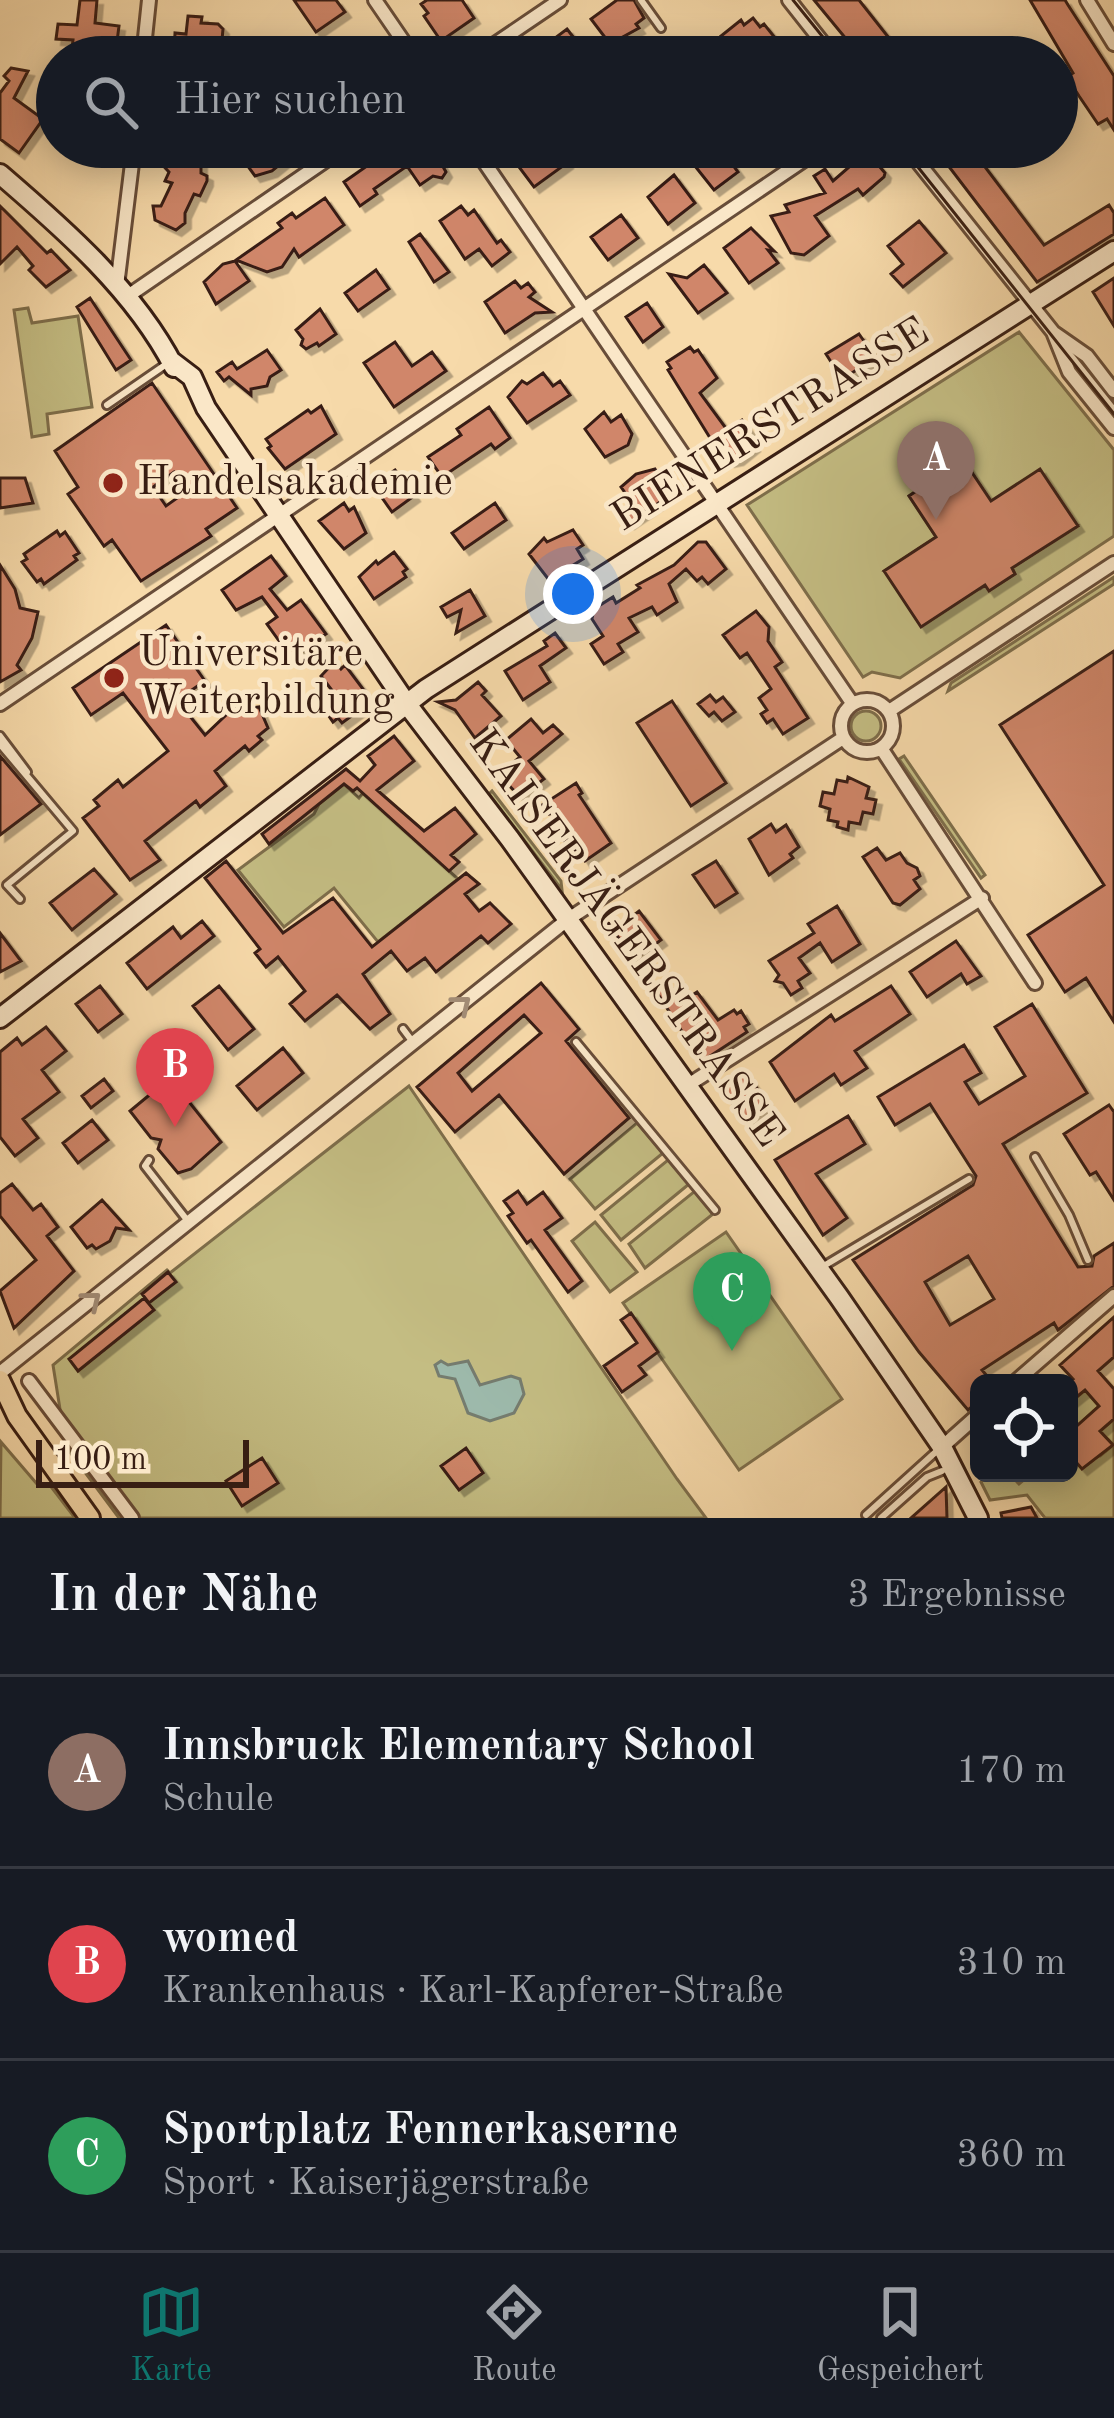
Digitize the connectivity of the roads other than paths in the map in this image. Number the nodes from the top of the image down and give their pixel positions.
1 (149, 0) edge
2 (375, 0) edge
3 (560, 0) edge
4 (641, 0) edge
5 (789, 0) edge
6 (1087, 0) edge
7 (661, 28) dead end
8 (145, 36) edge
9 (399, 36) edge
10 (507, 36) edge
11 (817, 36) edge
12 (1114, 44) edge
13 (132, 168) edge
14 (313, 168) edge
15 (488, 168) edge
16 (792, 168) edge
17 (923, 168) edge
18 (0, 174) edge
19 (1114, 250) edge
20 (121, 293) junction
21 (1030, 304) junction
22 (583, 310) junction
23 (1053, 332) junction
24 (171, 361) junction
25 (1114, 391) edge
26 (107, 405) dead end
27 (1114, 410) edge
28 (1114, 428) edge
29 (714, 504) junction
30 (277, 515) junction
31 (1114, 563) edge
32 (406, 703) junction
33 (852, 703) junction
34 (0, 704) edge
35 (889, 711) junction
36 (843, 739) junction
37 (0, 740) edge
38 (881, 748) junction
39 (982, 898) junction
40 (20, 899) dead end
41 (567, 920) junction
42 (1035, 983) dead end
43 (0, 1018) edge
44 (403, 1029) dead end
45 (576, 1042) dead end
46 (414, 1043) junction
47 (688, 1085) junction
48 (1035, 1157) dead end
49 (149, 1160) dead end
50 (969, 1179) dead end
51 (716, 1210) dead end
52 (189, 1223) junction
53 (1088, 1260) dead end
54 (818, 1268) junction
55 (1114, 1296) edge
56 (1024, 1374) edge
57 (0, 1376) edge
58 (29, 1381) dead end
59 (970, 1422) edge
60 (942, 1447) junction
61 (942, 1471) dead end
62 (866, 1515) dead end
63 (972, 1515) edge
64 (90, 1518) edge
65 (132, 1518) edge
66 (881, 1518) edge

1 - 8 street
2 - 9 street
3 - 10 street
4 - 7 lane
5 - 11 street
6 - 12 street
13 - 20 street
14 - 20 street
15 - 22 street
16 - 22 street
17 - 21 street
18 - 20 street, KAISERJÄGERSTRASSE
19 - 21 street, BIENERSTRASSE
20 - 24 street, KAISERJÄGERSTRASSE
21 - 23 street
21 - 29 street, BIENERSTRASSE
22 - 29 street
22 - 30 street
23 - 25 street
23 - 27 lane
23 - 28 street
24 - 26 lane
24 - 30 street, KAISERJÄGERSTRASSE
29 - 32 street, BIENERSTRASSE
29 - 33 street
30 - 32 street, KAISERJÄGERSTRASSE
30 - 34 street
31 - 35 street
32 - 41 street, KAISERJÄGERSTRASSE
32 - 43 street, BIENERSTRASSE
33 - 35 street
33 - 36 street
35 - 38 street
36 - 38 street
36 - 41 street
37 - 40 lane
38 - 39 street
39 - 42 street
39 - 47 street
46 -> 41 street
41 - 47 street, KAISERJÄGERSTRASSE
44 - 46 lane
45 - 51 lane
46 - 52 street
47 - 54 street, KAISERJÄGERSTRASSE
48 - 53 lane
49 - 52 lane
50 - 54 lane
57 -> 52 street
54 - 60 street, KAISERJÄGERSTRASSE
55 - 56 street
57 - 64 main road
58 - 65 street
59 - 60 street
60 - 62 lane
60 - 63 street, KAISERJÄGERSTRASSE
61 - 66 lane

